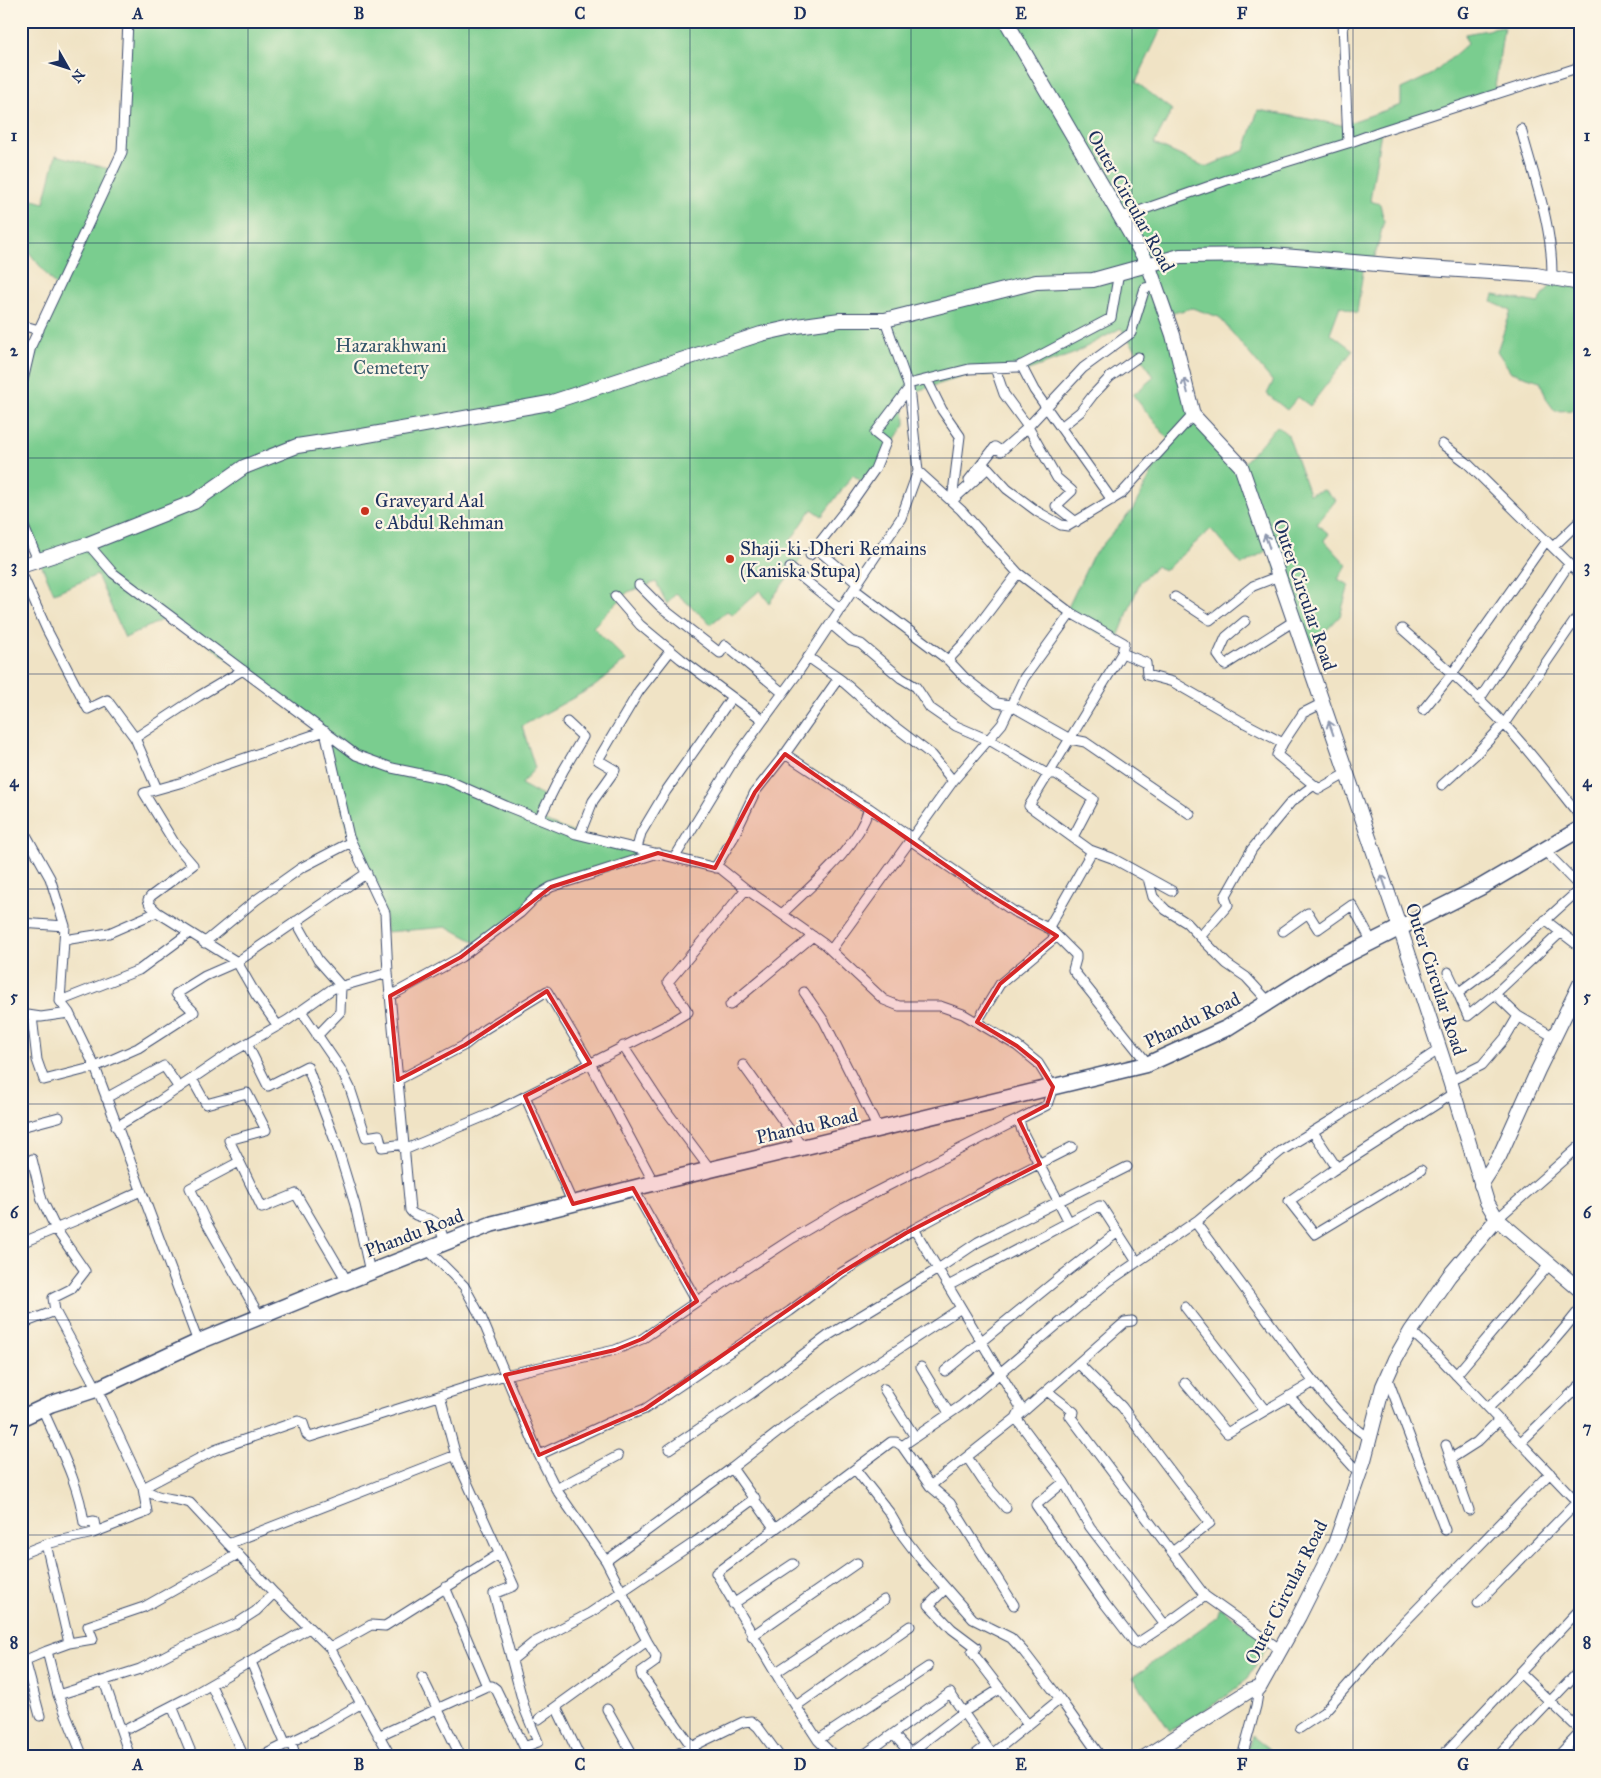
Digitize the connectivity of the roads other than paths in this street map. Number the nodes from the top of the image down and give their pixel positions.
1 (128, 21) edge
2 (1006, 21) edge
3 (1343, 21) edge
4 (1580, 67) edge
5 (1521, 129) dead end
6 (1348, 143) junction
7 (1122, 217) junction
8 (1148, 264) junction
9 (1119, 272) junction
10 (1552, 278) junction
11 (1580, 283) edge
12 (1156, 286) junction
13 (885, 320) junction
14 (21, 325) edge
15 (38, 330) junction
16 (1138, 357) dead end
17 (1021, 365) junction
18 (995, 368) junction
19 (927, 380) junction
20 (908, 386) junction
21 (21, 389) edge
22 (1046, 406) junction
23 (1193, 415) junction
24 (1061, 426) junction
25 (1028, 427) junction
26 (1442, 444) dead end
27 (918, 471) junction
28 (1112, 500) junction
29 (952, 501) junction
30 (21, 520) edge
31 (1076, 522) junction
32 (1580, 522) edge
33 (88, 544) junction
34 (1549, 544) junction
35 (38, 560) junction
36 (1569, 564) junction
37 (21, 566) edge
38 (790, 568) dead end
39 (21, 572) edge
40 (1018, 573) junction
41 (1580, 574) edge
42 (1279, 576) junction
43 (639, 585) dead end
44 (856, 586) junction
45 (615, 596) dead end
46 (1175, 597) dead end
47 (841, 609) junction
48 (1071, 613) junction
49 (1580, 613) edge
50 (1294, 620) junction
51 (1245, 621) dead end
52 (831, 624) junction
53 (1402, 629) dead end
54 (671, 650) junction
55 (1122, 653) junction
56 (808, 657) junction
57 (948, 660) junction
58 (243, 670) junction
59 (1452, 674) junction
60 (838, 679) junction
61 (783, 693) junction
62 (732, 696) junction
63 (1479, 700) junction
64 (1323, 703) junction
65 (1010, 705) junction
66 (1424, 710) dead end
67 (763, 720) junction
68 (567, 722) dead end
69 (1504, 724) junction
70 (325, 731) junction
71 (135, 738) junction
72 (1070, 739) junction
73 (989, 740) junction
74 (1283, 743) junction
75 (785, 754) junction
76 (1347, 773) junction
77 (1047, 774) junction
78 (953, 780) junction
79 (1314, 785) junction
80 (1442, 785) dead end
81 (157, 789) junction
82 (869, 808) junction
83 (1190, 814) dead end
84 (1580, 816) edge
85 (539, 819) junction
86 (21, 826) edge
87 (1580, 829) edge
88 (580, 834) junction
89 (1072, 837) junction
90 (911, 839) junction
91 (351, 842) junction
92 (30, 843) junction
93 (637, 848) junction
94 (21, 849) edge
95 (1090, 850) junction
96 (1544, 850) junction
97 (658, 853) junction
98 (675, 857) junction
99 (715, 868) junction
100 (367, 874) junction
101 (1148, 878) junction
102 (1580, 888) edge
103 (746, 889) junction
104 (1172, 891) dead end
105 (157, 912) junction
106 (782, 914) junction
107 (1545, 920) junction
108 (296, 921) junction
109 (21, 923) edge
110 (65, 926) junction
111 (1400, 928) junction
112 (1050, 929) junction
113 (1283, 931) dead end
114 (188, 933) junction
115 (1560, 933) junction
116 (813, 936) junction
117 (1057, 936) junction
118 (1200, 937) junction
119 (64, 940) junction
120 (1372, 942) junction
121 (204, 943) junction
122 (1580, 947) edge
123 (831, 950) junction
124 (237, 962) junction
125 (1448, 972) dead end
126 (388, 973) junction
127 (1580, 984) edge
128 (341, 986) junction
129 (804, 992) dead end
130 (1458, 994) junction
131 (1495, 994) junction
132 (390, 996) junction
133 (60, 1001) junction
134 (1269, 1002) junction
135 (730, 1005) dead end
136 (301, 1010) junction
137 (70, 1013) junction
138 (21, 1014) edge
139 (32, 1016) junction
140 (1518, 1016) junction
141 (977, 1022) junction
142 (278, 1026) junction
143 (317, 1036) junction
144 (1554, 1037) junction
145 (247, 1044) junction
146 (623, 1046) junction
147 (1440, 1048) junction
148 (590, 1063) junction
149 (1148, 1064) junction
150 (744, 1065) dead end
151 (95, 1067) junction
152 (192, 1079) junction
153 (398, 1080) junction
154 (1053, 1087) junction
155 (1452, 1087) junction
156 (179, 1088) junction
157 (525, 1096) junction
158 (106, 1098) junction
159 (59, 1118) dead end
160 (1019, 1120) junction
161 (21, 1127) edge
162 (116, 1127) junction
163 (878, 1129) junction
164 (1312, 1132) junction
165 (1580, 1146) edge
166 (404, 1147) junction
167 (802, 1147) junction
168 (1072, 1147) dead end
169 (32, 1159) dead end
170 (240, 1162) junction
171 (1040, 1164) junction
172 (1127, 1167) dead end
173 (1337, 1168) junction
174 (710, 1169) junction
175 (1421, 1170) dead end
176 (654, 1183) junction
177 (1481, 1186) junction
178 (633, 1188) junction
179 (141, 1191) junction
180 (1059, 1202) junction
181 (572, 1204) junction
182 (1497, 1219) junction
183 (1069, 1222) junction
184 (1196, 1222) junction
185 (56, 1229) junction
186 (914, 1229) junction
187 (1118, 1232) junction
188 (21, 1243) edge
189 (445, 1243) junction
190 (427, 1249) junction
191 (1137, 1262) junction
192 (1549, 1265) junction
193 (938, 1269) junction
194 (370, 1272) junction
195 (347, 1281) junction
196 (948, 1286) junction
197 (1580, 1290) edge
198 (697, 1302) junction
199 (1185, 1307) dead end
200 (961, 1308) junction
201 (1580, 1309) edge
202 (55, 1311) junction
203 (260, 1317) junction
204 (1132, 1321) dead end
205 (21, 1324) edge
206 (1411, 1331) junction
207 (198, 1342) junction
208 (981, 1342) junction
209 (1078, 1363) junction
210 (921, 1368) dead end
211 (945, 1371) dead end
212 (1000, 1373) junction
213 (505, 1375) junction
214 (1456, 1375) junction
215 (1387, 1377) junction
216 (1314, 1382) junction
217 (1185, 1383) dead end
218 (1580, 1385) edge
219 (97, 1388) junction
220 (884, 1390) dead end
221 (1047, 1391) junction
222 (440, 1396) junction
223 (1289, 1396) junction
224 (42, 1408) junction
225 (1488, 1408) junction
226 (1265, 1410) junction
227 (950, 1413) junction
228 (21, 1418) edge
229 (1016, 1418) junction
230 (1499, 1420) junction
231 (915, 1437) junction
232 (1370, 1438) junction
233 (1521, 1442) junction
234 (1446, 1445) dead end
235 (902, 1446) junction
236 (669, 1449) dead end
237 (456, 1455) junction
238 (539, 1455) junction
239 (618, 1456) dead end
240 (967, 1457) junction
241 (1452, 1458) junction
242 (732, 1468) junction
243 (855, 1469) junction
244 (1359, 1473) junction
245 (1550, 1473) junction
246 (1064, 1482) junction
247 (930, 1486) junction
248 (142, 1488) junction
249 (556, 1489) junction
250 (754, 1498) junction
251 (1579, 1502) edge
252 (1006, 1508) dead end
253 (1468, 1510) dead end
254 (774, 1529) junction
255 (1445, 1530) dead end
256 (96, 1531) junction
257 (46, 1544) junction
258 (228, 1544) junction
259 (1172, 1552) junction
260 (21, 1554) edge
261 (238, 1554) junction
262 (499, 1554) junction
263 (606, 1561) junction
264 (856, 1563) dead end
265 (793, 1564) dead end
266 (445, 1587) junction
267 (946, 1588) junction
268 (621, 1590) junction
269 (274, 1592) junction
270 (1204, 1596) junction
271 (884, 1600) dead end
272 (1478, 1603) dead end
273 (733, 1604) junction
274 (1014, 1605) dead end
275 (1580, 1609) edge
276 (1165, 1625) junction
277 (910, 1626) dead end
278 (309, 1628) junction
279 (752, 1636) junction
280 (647, 1641) junction
281 (69, 1643) junction
282 (330, 1648) junction
283 (1281, 1650) junction
284 (47, 1651) junction
285 (512, 1660) junction
286 (23, 1661) edge
287 (251, 1662) junction
288 (928, 1667) dead end
289 (1580, 1670) edge
290 (776, 1673) junction
291 (1520, 1673) junction
292 (422, 1678) dead end
293 (104, 1681) junction
294 (211, 1685) junction
295 (487, 1686) junction
296 (1259, 1688) junction
297 (1000, 1689) junction
298 (58, 1695) junction
299 (1060, 1699) junction
300 (1550, 1702) junction
301 (360, 1704) junction
302 (172, 1706) junction
303 (796, 1706) junction
304 (556, 1707) junction
305 (436, 1708) junction
306 (607, 1709) dead end
307 (963, 1712) junction
308 (40, 1716) dead end
309 (539, 1718) dead end
310 (1028, 1725) junction
311 (129, 1728) dead end
312 (1300, 1728) dead end
313 (1580, 1732) edge
314 (892, 1734) junction
315 (378, 1736) junction
316 (818, 1740) junction
317 (288, 1743) junction
318 (986, 1746) junction
319 (524, 1747) junction
320 (691, 1747) junction
321 (83, 1757) edge
322 (130, 1757) edge
323 (192, 1757) edge
324 (244, 1757) edge
325 (260, 1757) edge
326 (296, 1757) edge
327 (391, 1757) edge
328 (461, 1757) edge
329 (529, 1757) edge
330 (580, 1757) edge
331 (634, 1757) edge
332 (671, 1757) edge
333 (699, 1757) edge
334 (780, 1757) edge
335 (835, 1757) edge
336 (861, 1757) edge
337 (972, 1757) edge
338 (1101, 1757) edge
339 (1145, 1757) edge
340 (1242, 1757) edge
341 (1441, 1757) edge
342 (1497, 1757) edge
343 (1557, 1757) edge

1 - 15 street
2 - 7 main road, Outer Circular Road
3 - 6 street
4 - 6 street
5 - 10 street
6 - 7 street
7 - 8 main road, Outer Circular Road
8 - 9 main road
8 - 10 main road
8 - 12 main road, Outer Circular Road
9 - 13 main road
9 - 17 street
10 - 11 main road
12 - 22 street
23 -> 12 main road, Outer Circular Road
13 - 20 street
13 - 33 main road
14 - 15 street
15 - 21 street
16 - 24 street
17 - 18 street
17 - 22 street
18 - 19 street
18 - 25 street
19 - 20 street
19 - 29 street
20 - 27 street
20 - 44 street
22 - 24 street
22 - 25 street
23 - 28 street
42 -> 23 main road, Outer Circular Road
24 - 28 street
25 - 29 street
25 - 31 street
26 - 34 street
27 - 29 street
27 - 44 street
28 - 31 street
29 - 31 street
29 - 40 street
30 - 35 street
32 - 34 street
33 - 35 main road
33 - 58 street
34 - 36 street
34 - 59 street
35 - 37 main road
36 - 41 street
36 - 63 street
38 - 47 street
39 - 71 street
40 - 48 street
40 - 57 street
42 - 46 street
42 - 50 main road, Outer Circular Road
43 - 61 street
44 - 47 street
44 - 57 street
45 - 54 street
47 - 52 street
48 - 55 street
48 - 65 street
49 - 69 street
50 - 51 street
50 - 64 main road, Outer Circular Road
52 - 56 street
52 - 73 street
53 - 59 street
54 - 62 street
54 - 88 street
55 - 72 street
55 - 74 street
56 - 60 street
56 - 61 street
57 - 65 street
58 - 70 street
58 - 71 street
59 - 63 street
59 - 66 street
60 - 75 street
60 - 78 street
61 - 67 street
62 - 67 street
62 - 93 street
63 - 69 street
64 - 74 street
76 -> 64 main road, Outer Circular Road
65 - 72 street
65 - 73 street
67 - 98 street
68 - 85 street
69 - 80 street
69 - 84 street
70 - 81 street
70 - 85 street
70 - 91 street
71 - 81 street
72 - 77 street
72 - 83 street
73 - 77 street
73 - 78 street
74 - 79 street
75 - 82 street
75 - 99 street
76 - 79 street
111 -> 76 main road, Outer Circular Road
77 - 89 street
77 - 89 street
78 - 90 street
79 - 118 street
81 - 105 street
82 - 90 street
82 - 106 street
85 - 88 street
86 - 92 street
87 - 96 main road, Phandu Road
88 - 93 street
89 - 95 street
90 - 112 street
90 - 123 street
91 - 100 street
91 - 121 street
92 - 94 street
92 - 110 street
93 - 97 street
95 - 101 street
95 - 112 street
96 - 102 street
96 - 111 main road, Phandu Road
97 - 98 street
97 - 132 street
98 - 99 street
99 - 103 street
100 - 108 street
100 - 126 street
101 - 104 street
101 - 118 street
102 - 107 street
103 - 106 street
103 - 146 street
105 - 114 street
105 - 119 street
106 - 116 street
107 - 115 street
107 - 130 street
108 - 124 street
108 - 128 street
109 - 110 street
110 - 119 street
111 - 120 main road, Phandu Road
111 - 147 main road, Outer Circular Road
112 - 117 street
113 - 120 street
114 - 121 street
114 - 133 street
115 - 122 street
115 - 131 street
116 - 123 street
116 - 135 street
117 - 141 street
117 - 149 street
118 - 134 street
119 - 133 street
120 - 134 main road, Phandu Road
121 - 124 street
123 - 141 street
124 - 142 street
124 - 151 street
125 - 130 street
126 - 128 street
126 - 132 street
127 - 144 main road
128 - 136 street
128 - 143 street
129 - 163 street
130 - 131 street
131 - 140 street
132 - 153 street
133 - 137 street
134 - 149 main road, Phandu Road
136 - 142 street
136 - 143 street
137 - 139 street
137 - 151 street
138 - 139 street
139 - 151 street
140 - 144 street
140 - 155 street
141 - 154 street
142 - 145 street
143 - 166 street
144 - 177 main road
145 - 152 street
145 - 194 street
146 - 148 street
146 - 174 street
147 - 155 main road, Outer Circular Road
147 - 164 street
148 - 153 street
148 - 157 street
148 - 176 street
149 - 154 main road, Phandu Road
150 - 167 street
151 - 158 street
152 - 156 street
152 - 170 street
153 - 166 street
154 - 160 street
154 - 163 main road, Phandu Road
155 - 173 street
155 - 177 main road, Outer Circular Road
156 - 158 street
156 - 162 street
157 - 166 street
157 - 181 street
158 - 162 street
159 - 161 street
160 - 171 street
160 - 198 street
162 - 179 street
163 - 167 main road, Phandu Road
164 - 173 street
164 - 184 street
165 - 182 street
166 - 189 street
167 - 174 main road, Phandu Road
168 - 171 street
169 - 185 street
170 - 195 street
170 - 203 street
171 - 180 street
171 - 186 street
172 - 180 street
173 - 175 street
174 - 176 main road, Phandu Road
176 - 178 main road, Phandu Road
177 - 182 main road, Outer Circular Road
178 - 181 main road, Phandu Road
178 - 198 street
179 - 185 street
179 - 207 street
180 - 183 street
180 - 193 street
181 - 189 main road, Phandu Road
182 - 192 main road
182 - 206 main road, Outer Circular Road
183 - 187 street
183 - 196 street
184 - 191 street
184 - 216 street
185 - 188 street
185 - 202 street
186 - 193 street
186 - 238 street
187 - 191 street
187 - 208 street
189 - 190 main road, Phandu Road
190 - 194 main road, Phandu Road
190 - 213 street
191 - 212 street
192 - 197 main road
192 - 214 street
193 - 196 street
193 - 236 street
194 - 195 main road, Phandu Road
195 - 203 main road, Phandu Road
196 - 200 street
198 - 213 street
199 - 226 street
200 - 208 street
200 - 242 street
201 - 225 street
202 - 205 street
202 - 219 street
203 - 207 main road, Phandu Road
204 - 209 street
206 - 214 street
206 - 215 main road, Outer Circular Road
207 - 219 main road, Phandu Road
208 - 211 street
208 - 212 street
209 - 221 street
209 - 259 street
210 - 227 street
212 - 227 street
212 - 229 street
213 - 222 street
213 - 238 street
214 - 225 street
215 - 232 main road, Outer Circular Road
215 - 255 street
216 - 223 street
216 - 232 street
217 - 226 street
218 - 233 street
219 - 224 main road, Phandu Road
219 - 248 street
220 - 231 street
221 - 229 street
221 - 259 street
222 - 237 street
222 - 248 street
223 - 226 street
223 - 244 street
224 - 228 main road, Phandu Road
224 - 256 street
225 - 230 street
227 - 231 street
229 - 240 street
229 - 246 street
230 - 233 street
230 - 241 street
231 - 235 street
232 - 244 main road, Outer Circular Road
233 - 245 street
234 - 241 street
235 - 243 street
235 - 247 street
237 - 258 street
237 - 262 street
238 - 249 street
239 - 249 street
240 - 247 street
240 - 252 street
241 - 253 street
242 - 250 street
242 - 263 street
243 - 254 street
243 - 267 street
244 - 283 main road, Outer Circular Road
245 - 251 street
245 - 312 street
246 - 276 street
246 - 276 street
247 - 274 street
248 - 256 street
248 - 258 street
249 - 263 street
250 - 254 street
250 - 268 street
251 - 272 street
254 - 273 street
256 - 257 street
257 - 260 street
257 - 281 street
258 - 261 street
259 - 270 street
261 - 269 street
261 - 281 street
262 - 266 street
262 - 285 street
263 - 268 street
264 - 279 street
265 - 273 street
266 - 282 street
266 - 295 street
267 - 297 street
267 - 299 street
268 - 280 street
268 - 285 street
269 - 278 street
269 - 293 street
270 - 276 street
270 - 283 street
271 - 290 street
273 - 279 street
275 - 291 street
277 - 303 street
278 - 282 street
278 - 287 street
279 - 290 street
280 - 304 street
280 - 320 street
281 - 284 street
282 - 301 street
283 - 296 main road, Outer Circular Road
284 - 286 street
284 - 298 street
285 - 319 street
286 - 308 street
287 - 294 street
287 - 317 street
288 - 316 street
289 - 300 street
290 - 303 street
291 - 300 street
291 - 341 street
292 - 305 street
293 - 298 street
293 - 322 street
294 - 302 street
294 - 324 street
295 - 305 street
295 - 319 street
296 - 339 main road, Outer Circular Road
296 - 340 street
297 - 307 street
297 - 310 street
298 - 321 street
299 - 310 street
299 - 338 street
300 - 313 street
300 - 342 street
301 - 315 street
301 - 317 street
302 - 311 street
302 - 323 street
303 - 316 street
304 - 309 street
304 - 330 street
305 - 315 street
305 - 328 street
306 - 331 street
307 - 314 street
307 - 314 street
307 - 318 street
310 - 318 street
313 - 343 street
314 - 336 street
315 - 327 street
316 - 335 street
317 - 325 street
317 - 326 street
318 - 337 street
319 - 329 street
320 - 332 street
320 - 333 street
320 - 334 street

